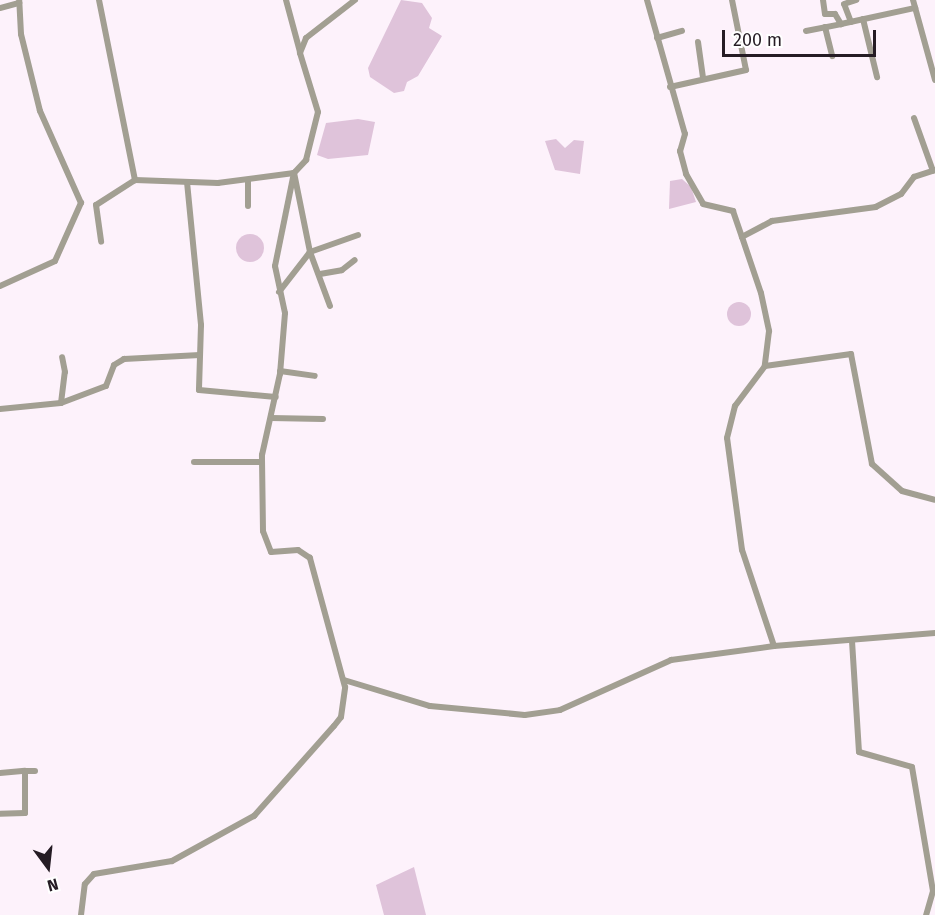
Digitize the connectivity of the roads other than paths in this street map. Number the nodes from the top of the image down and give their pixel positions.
1 (99, 0) edge
2 (286, 0) edge
3 (355, 0) edge
4 (647, 0) edge
5 (732, 0) edge
6 (823, 0) edge
7 (856, 0) edge
8 (913, 0) edge
9 (19, 1) edge
10 (0, 8) edge
11 (915, 8) junction
12 (863, 19) junction
13 (851, 22) junction
14 (841, 24) junction
15 (825, 27) junction
16 (682, 31) dead end
17 (806, 31) dead end
18 (657, 38) junction
19 (698, 42) dead end
20 (300, 53) junction
21 (832, 56) dead end
22 (933, 65) edge
23 (703, 77) dead end
24 (877, 77) dead end
25 (935, 80) edge
26 (670, 87) junction
27 (914, 118) dead end
28 (934, 170) edge
29 (294, 172) junction
30 (135, 180) junction
31 (248, 180) junction
32 (187, 182) junction
33 (81, 203) junction
34 (96, 205) junction
35 (248, 206) dead end
36 (358, 235) dead end
37 (742, 237) junction
38 (101, 242) dead end
39 (310, 252) junction
40 (355, 260) dead end
41 (320, 274) junction
42 (0, 286) edge
43 (279, 292) junction
44 (330, 306) dead end
45 (200, 355) junction
46 (62, 357) dead end
47 (765, 366) junction
48 (280, 371) junction
49 (315, 376) dead end
50 (276, 397) junction
51 (61, 403) junction
52 (0, 409) edge
53 (271, 418) junction
54 (323, 419) dead end
55 (194, 462) dead end
56 (262, 462) junction
57 (935, 500) edge
58 (935, 633) edge
59 (852, 641) junction
60 (774, 646) junction
61 (344, 680) junction
62 (25, 771) junction
63 (35, 771) dead end
64 (0, 773) edge
65 (0, 814) edge
66 (81, 915) edge
67 (926, 915) edge

1 - 30 street
2 - 20 street
3 - 20 street
4 - 18 street
5 - 26 street
6 - 14 street
7 - 13 street
8 - 11 street
9 - 10 street
9 - 33 street
11 - 12 street
11 - 22 street
12 - 13 street
12 - 24 street
13 - 14 street
14 - 15 street
15 - 17 street
15 - 21 street
16 - 18 street
18 - 26 street
19 - 23 street
20 - 29 street
22 - 25 street
26 - 37 street
27 - 28 street
28 - 37 street
29 - 31 street
29 - 39 street
29 - 43 street
30 - 32 street
30 - 34 street
31 - 32 street
31 - 35 street
32 - 45 street
33 - 34 street
33 - 42 street
34 - 38 street
36 - 39 street
37 - 47 street
39 - 41 street
39 - 43 street
40 - 41 street
41 - 44 street
43 - 48 street
45 - 50 street
45 - 51 street
46 - 51 street
47 - 57 street
47 - 60 street
48 - 49 street
48 - 50 street
50 - 53 street
51 - 52 street
53 - 54 street
53 - 56 street
55 - 56 street
56 - 61 street
58 - 59 street
59 - 60 street
59 - 67 street
60 - 61 street
61 - 66 street
62 - 63 street
62 - 64 street
62 - 65 street

